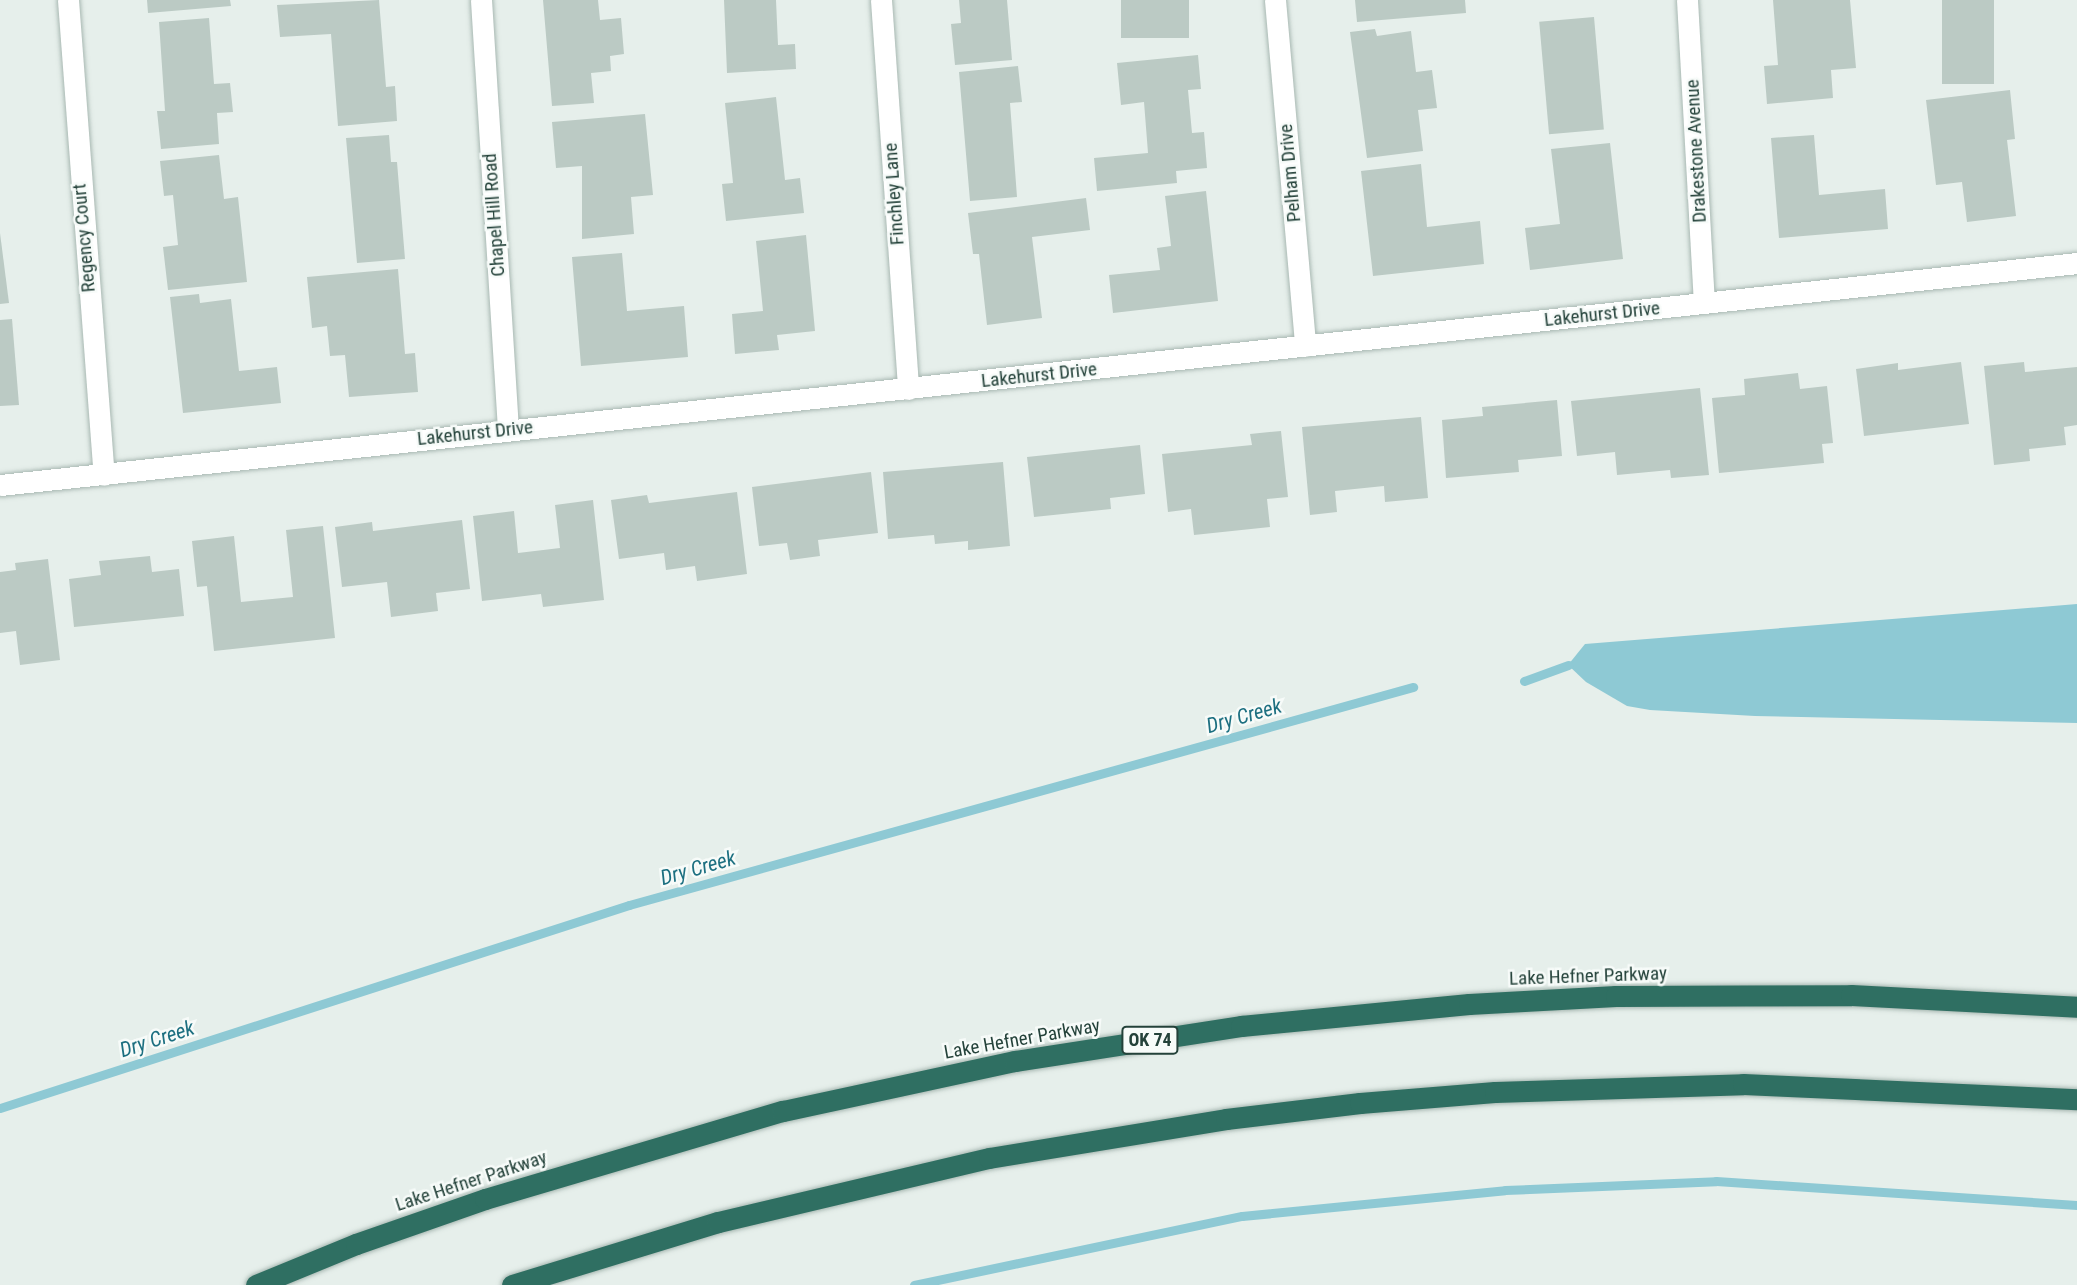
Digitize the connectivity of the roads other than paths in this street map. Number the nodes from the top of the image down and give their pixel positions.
1 (68, 0) edge
2 (481, 0) edge
3 (881, 0) edge
4 (1275, 0) edge
5 (1688, 0) edge
6 (2077, 263) edge
7 (1704, 303) junction
8 (1306, 346) junction
9 (908, 389) junction
10 (508, 430) junction
11 (104, 475) junction
12 (0, 485) edge
13 (2077, 1007) edge
14 (2077, 1099) edge
15 (256, 1285) edge
16 (512, 1285) edge

1 - 11 street, Regency Court
2 - 10 street, Chapel Hill Road
3 - 9 street, Finchley Lane
4 - 8 street, Pelham Drive
5 - 7 street, Drakestone Avenue
6 - 7 street, Lakehurst Drive
7 - 8 street, Lakehurst Drive
8 - 9 street, Lakehurst Drive
9 - 10 street, Lakehurst Drive
10 - 11 street, Lakehurst Drive
11 - 12 street, Lakehurst Drive
13 - 15 highway, Lake Hefner Parkway / OK 74
14 - 16 highway

